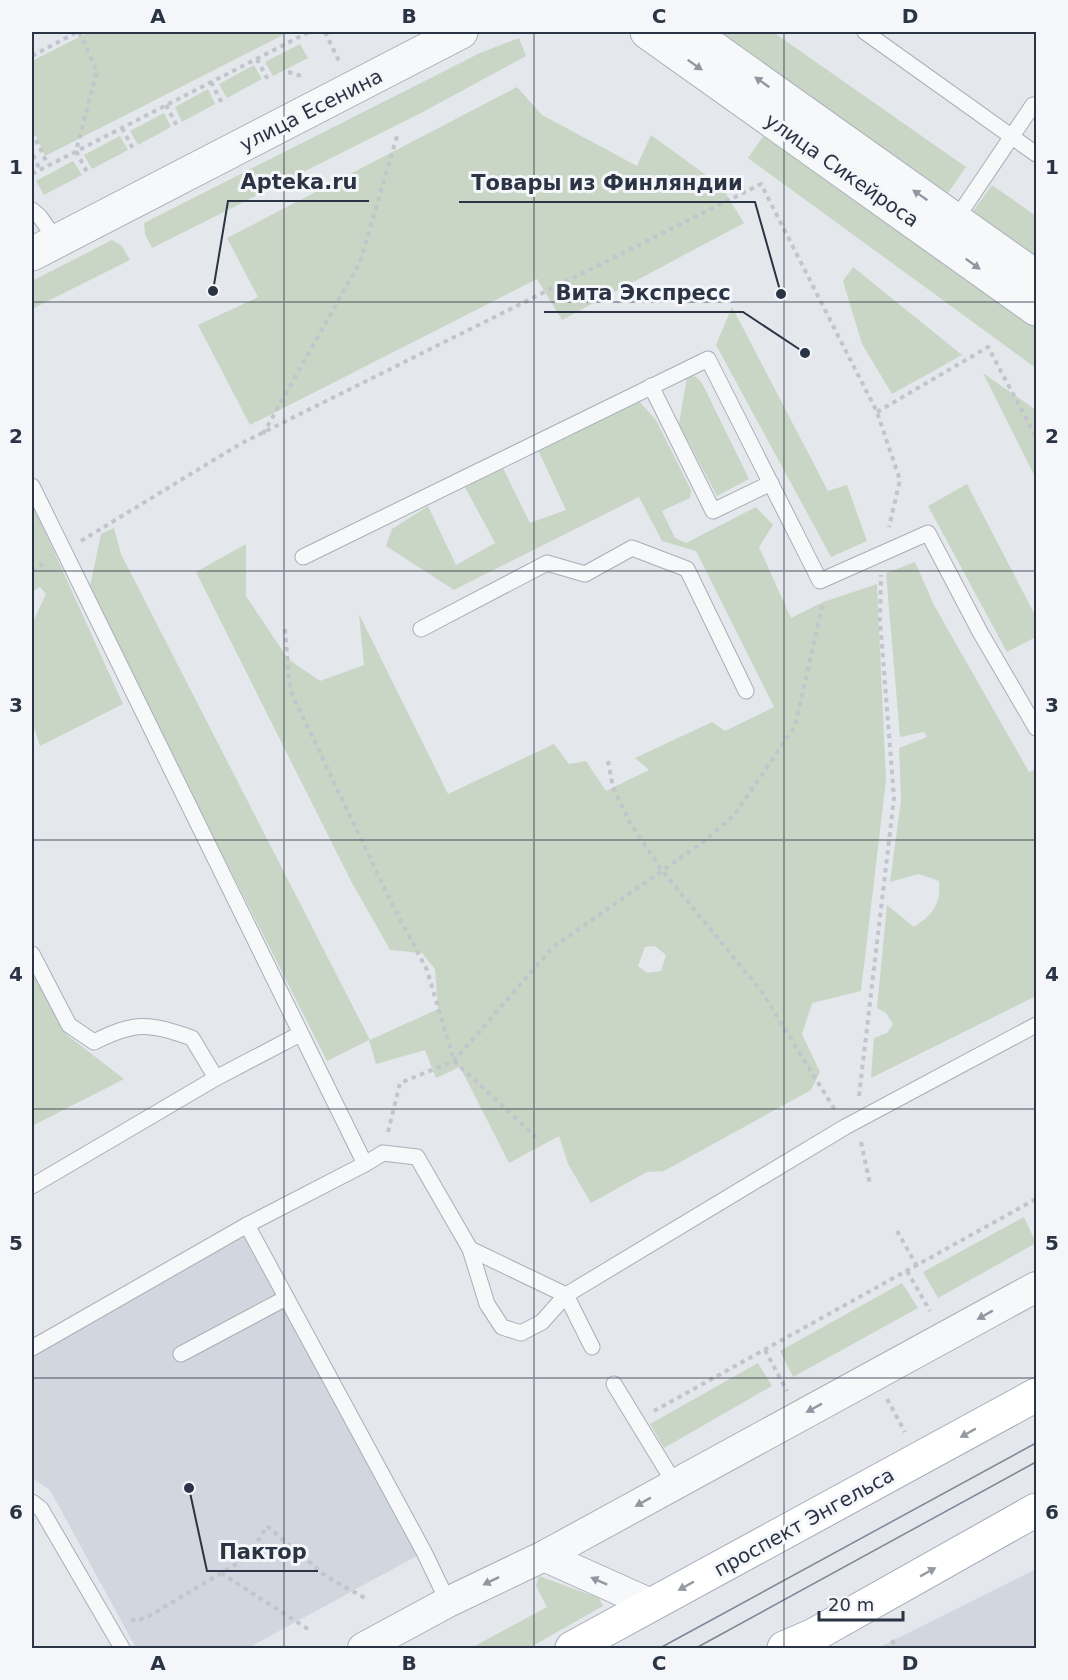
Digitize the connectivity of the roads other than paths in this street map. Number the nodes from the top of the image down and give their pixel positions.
1 (461, 32) edge
2 (647, 32) edge
3 (691, 32) edge
4 (865, 32) edge
5 (1033, 105) dead end
6 (1012, 136) junction
7 (1036, 154) edge
8 (32, 210) edge
9 (948, 230) junction
10 (44, 247) edge
11 (1036, 278) edge
12 (1036, 309) edge
13 (651, 386) junction
14 (771, 483) junction
15 (32, 490) edge
16 (303, 557) dead end
17 (421, 629) dead end
18 (746, 691) dead end
19 (1036, 728) edge
20 (32, 954) edge
21 (1036, 1025) edge
22 (300, 1034) junction
23 (216, 1078) junction
24 (365, 1164) junction
25 (32, 1186) edge
26 (247, 1225) junction
27 (470, 1249) junction
28 (1036, 1287) edge
29 (566, 1295) junction
30 (286, 1298) junction
31 (592, 1347) dead end
32 (32, 1348) edge
33 (181, 1354) dead end
34 (614, 1384) dead end
35 (1036, 1395) edge
36 (675, 1484) junction
37 (32, 1502) edge
38 (1036, 1510) edge
39 (544, 1556) junction
40 (448, 1602) junction
41 (652, 1605) junction
42 (122, 1648) edge
43 (363, 1648) edge
44 (572, 1648) edge
45 (783, 1648) edge

1 - 10 street, улица Есенина
2 -> 9 street, улица Сикейроса
9 -> 3 street, улица Сикейроса
4 - 6 lane
5 - 6 lane
6 - 7 lane
6 - 9 lane
8 - 10 lane
9 - 11 street, улица Сикейроса
9 -> 12 street, улица Сикейроса
13 - 14 lane
13 - 14 lane
13 - 16 lane
14 - 19 lane
15 - 22 lane
17 - 18 lane
20 - 23 lane
21 - 29 lane
22 - 23 lane
22 - 24 lane
23 - 25 lane
24 - 26 lane
24 - 27 lane
26 - 30 lane
26 - 32 lane
27 - 29 lane
27 - 29 lane
28 -> 36 street
29 - 31 lane
30 - 33 lane
30 - 40 lane
34 - 36 lane
35 -> 41 main road, проспект Энгельса
36 -> 39 street
37 - 42 lane
45 -> 38 main road
39 -> 40 street
41 -> 39 street
40 - 43 street
41 - 44 main road, проспект Энгельса

